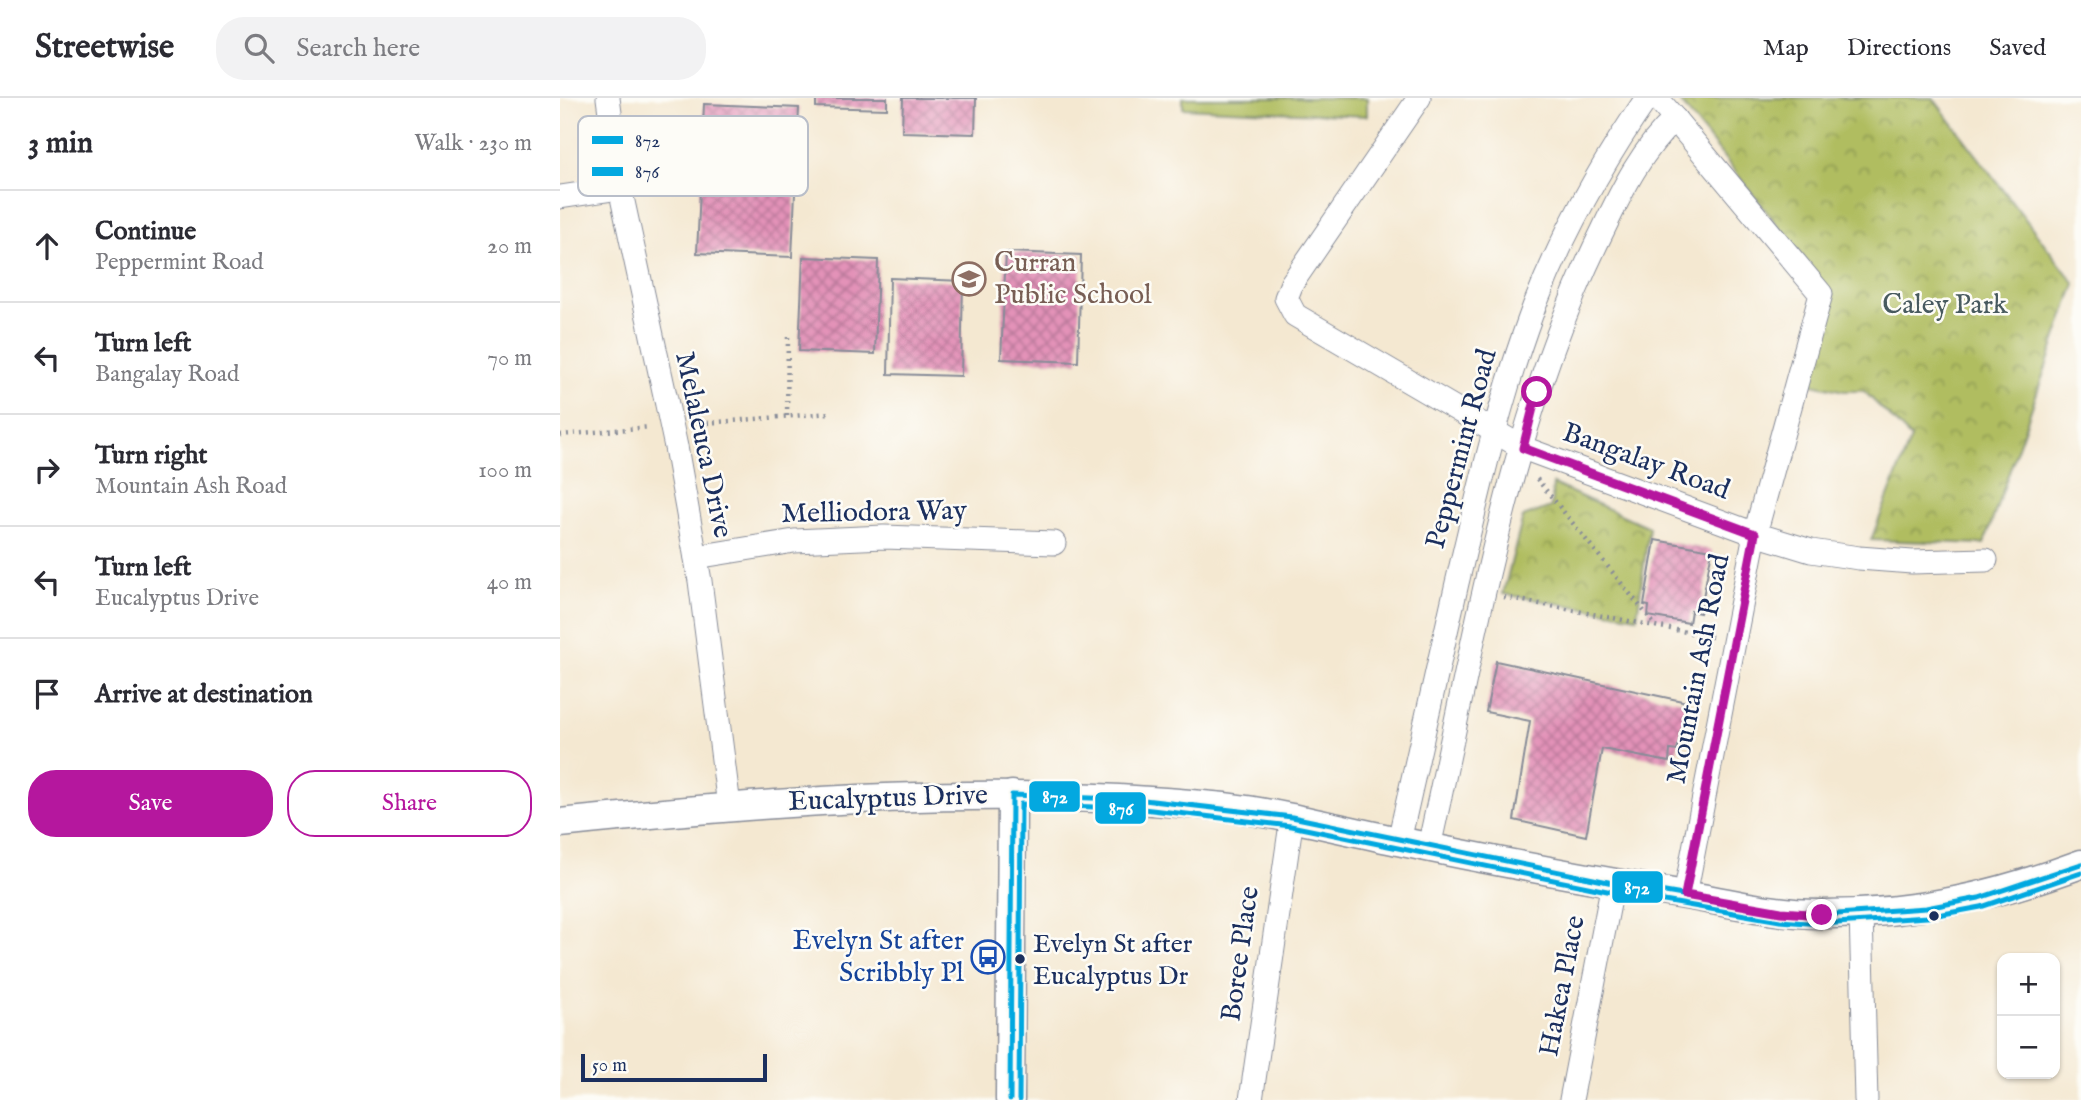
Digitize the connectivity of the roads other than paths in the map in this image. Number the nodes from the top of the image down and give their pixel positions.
1 (608, 98) edge
2 (1419, 98) edge
3 (1647, 98) edge
4 (1657, 98) edge
5 (610, 116) edge
6 (1675, 119) junction
7 (578, 194) edge
8 (622, 196) edge
9 (560, 197) edge
10 (1494, 431) junction
11 (1523, 448) junction
12 (1755, 534) junction
13 (1054, 544) dead end
14 (696, 557) junction
15 (1986, 560) dead end
16 (1021, 794) junction
17 (729, 806) junction
18 (1292, 817) junction
19 (560, 823) edge
20 (1399, 841) junction
21 (1429, 847) junction
22 (2081, 864) edge
23 (1613, 883) junction
24 (1685, 895) junction
25 (1861, 913) junction
26 (1010, 1100) edge
27 (1028, 1100) edge
28 (1251, 1100) edge
29 (1570, 1100) edge
30 (1866, 1100) edge

1 - 5 street, Melaleuca Drive
2 - 10 street, Bangalay Road
3 - 10 street, Peppermint Road
4 - 6 street
6 - 11 street, Peppermint Road
6 - 12 street, Mountain Ash Road
7 - 9 street
8 - 14 street, Melaleuca Drive, bridge
10 - 11 street, Bangalay Road
10 - 20 street, Peppermint Road
11 - 12 street, Bangalay Road
11 - 21 street, Peppermint Road
12 - 15 street, Bangalay Road
12 - 24 street, Mountain Ash Road
13 - 14 street, Melliodora Way
14 - 17 street, Melaleuca Drive
16 - 17 street, Eucalyptus Drive
16 - 18 street, Eucalyptus Drive
16 - 26 street
16 - 27 street
17 - 19 street, Eucalyptus Drive
18 - 20 street, Eucalyptus Drive
18 - 28 street, Boree Place
20 - 21 street, Eucalyptus Drive
21 - 23 street, Eucalyptus Drive
22 - 25 street, Eucalyptus Drive
23 - 24 street, Eucalyptus Drive
23 - 29 street, Hakea Place
24 - 25 street, Eucalyptus Drive
25 - 30 street

